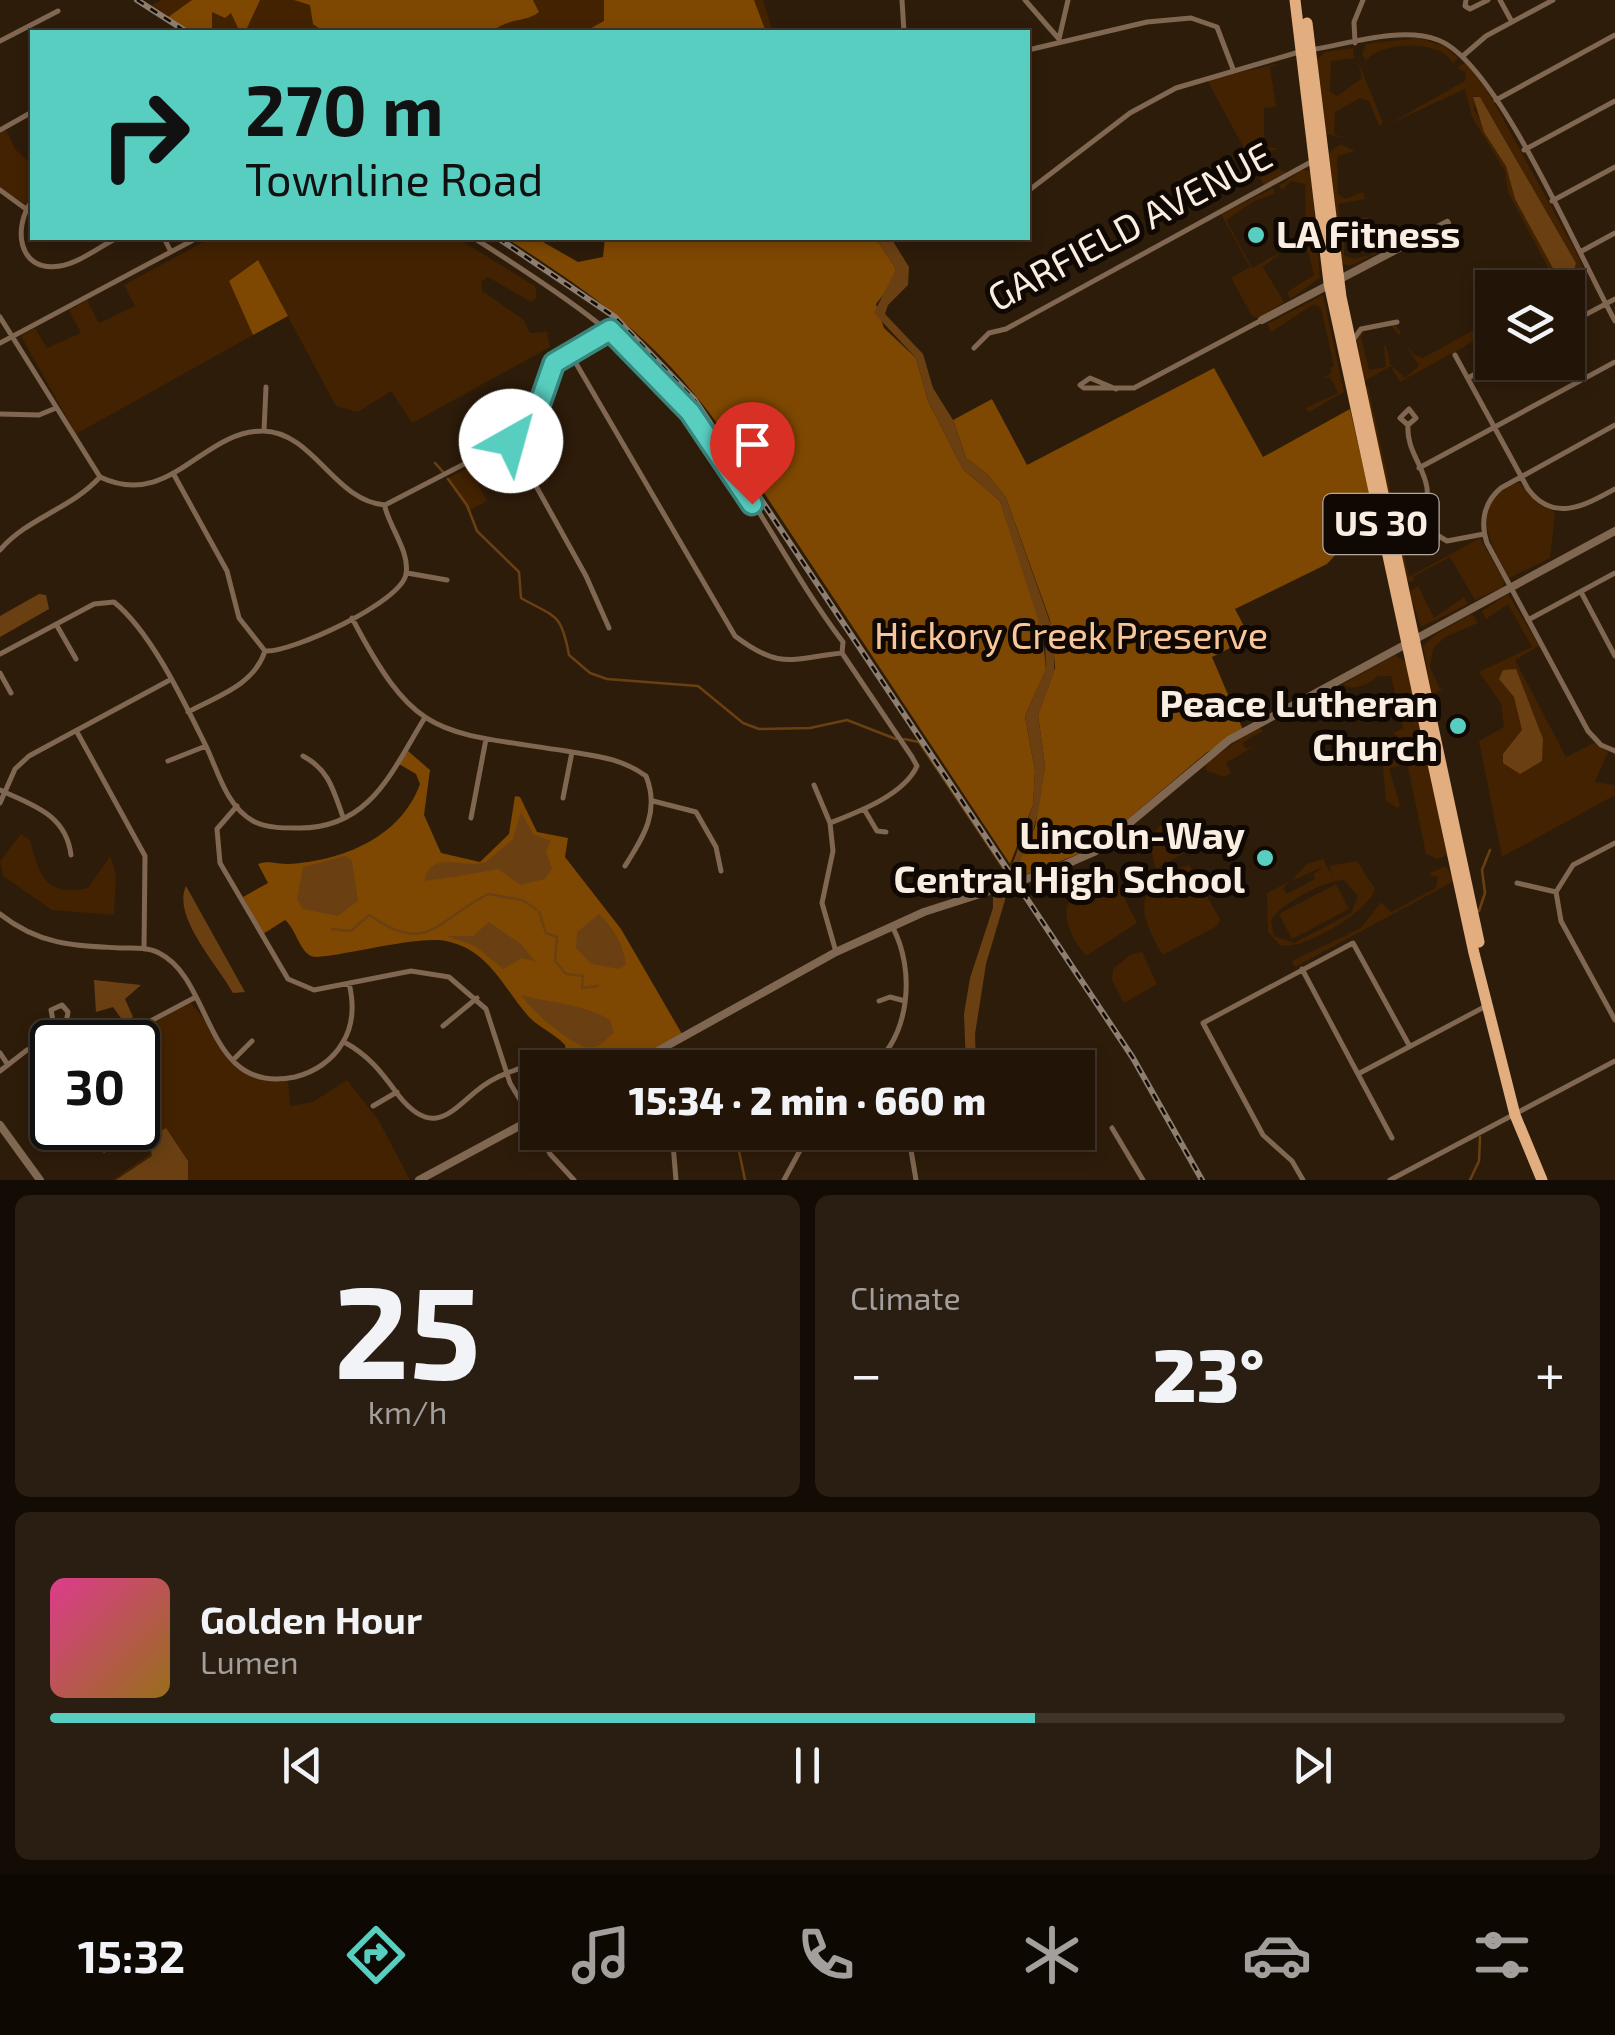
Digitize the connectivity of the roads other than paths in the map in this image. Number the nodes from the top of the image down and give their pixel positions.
1 (902, 0) edge
2 (1025, 0) edge
3 (1068, 0) edge
4 (1295, 0) edge
5 (1303, 0) edge
6 (1363, 0) edge
7 (1466, 0) edge
8 (1488, 0) edge
9 (1500, 0) edge
10 (1552, 0) edge
11 (58, 10) dead end
12 (1512, 22) junction
13 (904, 30) edge
14 (1615, 35) edge
15 (1059, 39) junction
16 (0, 41) edge
17 (1356, 43) junction
18 (1030, 49) edge
19 (1308, 51) junction
20 (1464, 56) junction
21 (1233, 69) junction
22 (1496, 100) junction
23 (1615, 101) edge
24 (30, 113) edge
25 (0, 130) edge
26 (1524, 150) junction
27 (1316, 162) junction
28 (1615, 166) edge
29 (1030, 189) edge
30 (0, 190) edge
31 (1552, 201) junction
32 (30, 203) edge
33 (26, 210) junction
34 (1448, 223) dead end
35 (1615, 232) edge
36 (112, 240) edge
37 (165, 240) edge
38 (193, 240) edge
39 (477, 240) edge
40 (171, 252) junction
41 (1580, 252) junction
42 (1333, 280) junction
43 (1615, 298) edge
44 (1605, 304) junction
45 (1585, 315) edge
46 (0, 317) edge
47 (1262, 320) joint
48 (1397, 322) dead end
49 (1615, 322) edge
50 (610, 330) junction
51 (13, 335) junction
52 (0, 342) edge
53 (1351, 342) junction
54 (974, 348) dead end
55 (570, 353) junction
56 (1455, 356) dead end
57 (1615, 362) edge
58 (1475, 374) edge
59 (1468, 378) junction
60 (266, 388) dead end
61 (1116, 388) junction
62 (56, 408) junction
63 (0, 414) edge
64 (1615, 425) edge
65 (1408, 426) dead end
66 (1494, 428) junction
67 (264, 431) junction
68 (511, 441) junction
69 (1419, 468) junction
70 (173, 473) junction
71 (1521, 476) junction
72 (100, 477) junction
73 (1615, 489) edge
74 (385, 506) junction
75 (1615, 531) edge
76 (1484, 534) junction
77 (0, 550) edge
78 (1615, 573) edge
79 (406, 574) junction
80 (447, 580) dead end
81 (1510, 587) junction
82 (1581, 592) junction
83 (352, 618) junction
84 (1528, 620) junction
85 (56, 624) junction
86 (609, 628) dead end
87 (1615, 636) edge
88 (1607, 640) junction
89 (1410, 641) junction
90 (265, 651) junction
91 (842, 653) junction
92 (0, 654) edge
93 (1615, 656) edge
94 (76, 660) dead end
95 (0, 674) edge
96 (168, 681) junction
97 (10, 692) dead end
98 (188, 712) junction
99 (424, 719) junction
100 (76, 732) junction
101 (486, 739) junction
102 (206, 746) junction
103 (1615, 751) edge
104 (572, 752) junction
105 (303, 756) dead end
106 (168, 761) dead end
107 (814, 785) dead end
108 (2, 791) edge
109 (563, 798) dead end
110 (653, 801) junction
111 (0, 803) edge
112 (237, 806) junction
113 (864, 809) junction
114 (343, 818) junction
115 (471, 818) dead end
116 (830, 823) junction
117 (886, 832) dead end
118 (1615, 844) edge
119 (71, 854) dead end
120 (626, 866) dead end
121 (721, 872) dead end
122 (1518, 882) dead end
123 (1556, 892) junction
124 (0, 914) edge
125 (893, 928) junction
126 (144, 948) junction
127 (836, 952) junction
128 (1302, 969) junction
129 (350, 983) junction
130 (194, 998) junction
131 (477, 998) junction
132 (879, 1000) dead end
133 (905, 1001) junction
134 (1489, 1004) junction
135 (152, 1020) edge
136 (1615, 1020) edge
137 (443, 1026) dead end
138 (55, 1040) edge
139 (252, 1041) dead end
140 (344, 1042) junction
141 (1409, 1045) junction
142 (30, 1049) edge
143 (659, 1050) edge
144 (882, 1050) edge
145 (0, 1053) edge
146 (233, 1060) junction
147 (1615, 1061) edge
148 (8, 1065) junction
149 (520, 1069) edge
150 (0, 1071) edge
151 (1358, 1074) junction
152 (508, 1075) junction
153 (397, 1092) junction
154 (520, 1094) edge
155 (373, 1106) dead end
156 (1515, 1115) junction
157 (520, 1125) edge
158 (0, 1128) edge
159 (1112, 1128) dead end
160 (1392, 1138) dead end
161 (548, 1150) edge
162 (674, 1150) edge
163 (801, 1150) edge
164 (911, 1150) edge
165 (38, 1180) edge
166 (419, 1180) edge
167 (574, 1180) edge
168 (676, 1180) edge
169 (785, 1180) edge
170 (916, 1180) edge
171 (1143, 1180) edge
172 (1303, 1180) edge
173 (1390, 1180) edge
174 (1542, 1180) edge

1 - 13 street
2 - 15 street
3 - 15 street
4 - 19 main road, US 30
5 - 19 main road, US 30
6 - 17 street
7 - 8 street
9 - 12 street
10 - 12 street
11 - 16 street
12 - 20 street
14 - 22 street
15 - 18 street
15 - 21 street
17 - 19 street
17 - 20 street
19 - 21 street
19 - 27 main road, US 30
19 - 42 main road, US 30
20 - 22 street
21 - 29 street
22 - 26 street
23 - 26 street
24 - 25 street
26 - 31 street
27 - 42 main road, US 30
27 - 54 street, GARFIELD AVENUE
28 - 31 street
30 - 33 street
31 - 41 street
32 - 33 street
33 - 36 street
34 - 42 street
35 - 41 street
37 - 40 street
38 - 40 street
39 - 50 street
40 - 51 street
41 - 44 street
42 - 47 street
42 - 53 main road, US 30
42 - 89 main road, US 30
43 - 44 street
44 - 45 street
44 - 49 street
46 - 51 street
47 - 61 street
48 - 53 street
50 - 55 street
50 - 91 street
51 - 52 street
51 - 62 street
53 - 89 main road, US 30
55 - 68 street
55 - 91 street
56 - 59 street
57 - 66 street
58 - 59 street
59 - 66 street
60 - 67 street
61 - 61 street
62 - 63 street
62 - 72 street
64 - 71 street
65 - 69 street
66 - 69 street
66 - 71 street
67 - 70 street
67 - 74 street
68 - 74 street
68 - 86 street
69 - 76 street
70 - 72 street
70 - 90 street
71 - 73 street
71 - 76 street
72 - 77 street
74 - 79 street
75 - 81 street
76 - 81 street
78 - 82 street
79 - 80 street
79 - 83 street
81 - 84 street
81 - 89 street
82 - 84 street
82 - 88 street
83 - 90 street
83 - 99 street
84 - 103 street
85 - 92 street
85 - 94 street
85 - 96 street
87 - 88 street
88 - 93 street
89 - 125 street
89 - 134 main road, US 30
90 - 98 street
91 - 113 street
95 - 97 street
96 - 98 street
96 - 100 street
98 - 102 street
99 - 101 street
99 - 114 street
100 - 108 street
100 - 126 street
101 - 104 street
101 - 115 street
102 - 106 street
102 - 112 street
104 - 109 street
104 - 110 street
105 - 114 street
107 - 116 street
108 - 111 street
108 - 119 street
110 - 120 street
110 - 121 street
112 - 114 street
112 - 129 street
113 - 116 street
113 - 117 street
116 - 127 street
118 - 123 street
122 - 123 street
123 - 136 street
124 - 126 street
125 - 127 street
125 - 133 street
126 - 130 street
127 - 143 street
128 - 141 street
128 - 151 street
128 - 172 street
129 - 131 street
129 - 140 street
130 - 135 street
130 - 146 street
131 - 137 street
131 - 152 street
132 - 133 street
133 - 144 street
134 - 141 street
134 - 156 main road, US 30
138 - 138 street
139 - 146 street
140 - 146 street
140 - 153 street
141 - 151 street
142 - 148 street
145 - 148 street
147 - 156 street
148 - 150 street
149 - 152 street
151 - 160 street
152 - 153 street
152 - 154 street
153 - 155 street
156 - 173 street
156 - 174 main road, US 30
157 - 166 street
158 - 165 street
159 - 171 street
161 - 167 street
162 - 168 street
163 - 169 street
164 - 170 street

